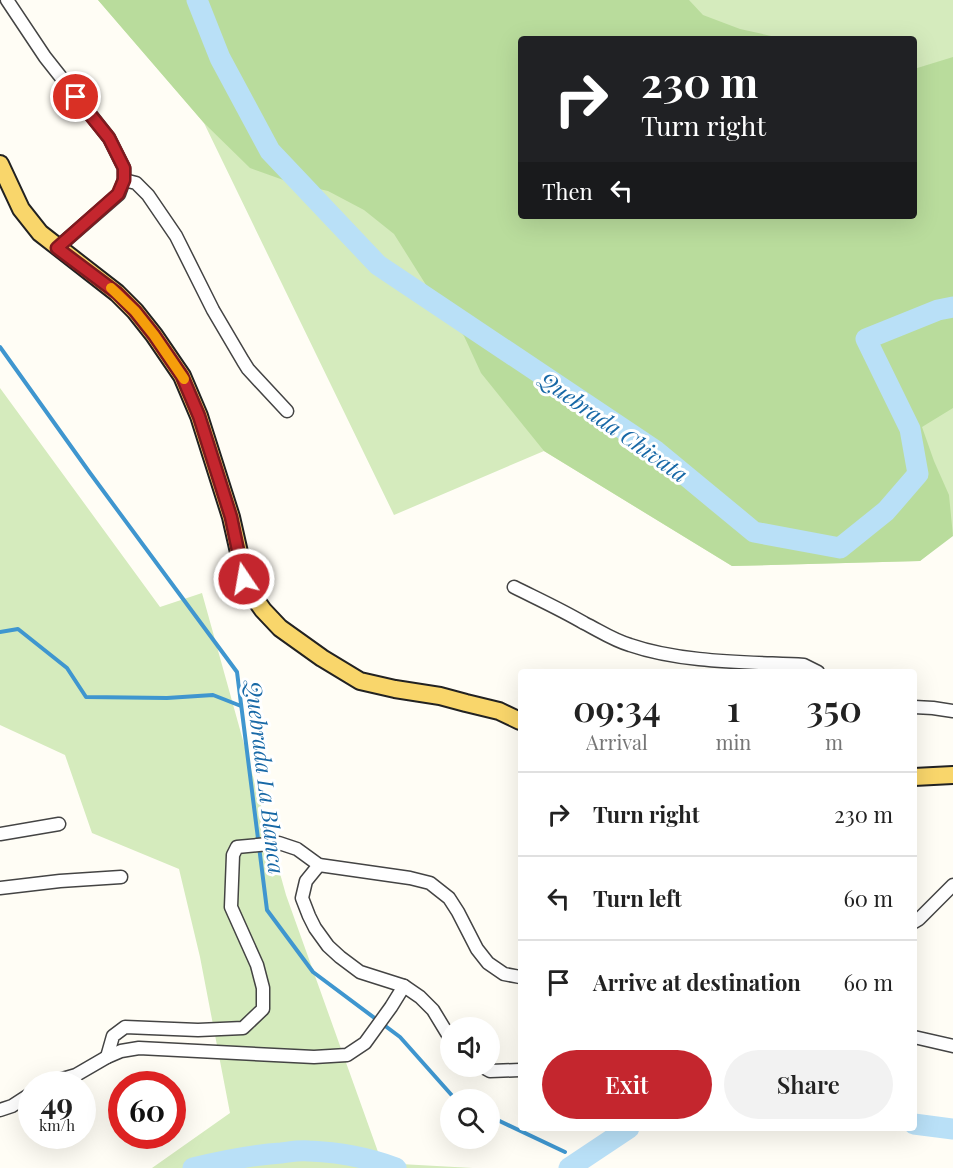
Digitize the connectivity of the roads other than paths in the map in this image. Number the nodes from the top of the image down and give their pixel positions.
1 (7, 0) edge
2 (0, 164) edge
3 (124, 180) junction
4 (57, 248) junction
5 (288, 411) dead end
6 (514, 587) dead end
7 (812, 669) edge
8 (917, 707) edge
9 (953, 711) edge
10 (518, 720) edge
11 (953, 775) edge
12 (917, 777) edge
13 (59, 824) dead end
14 (0, 834) edge
15 (319, 865) junction
16 (121, 877) dead end
17 (953, 885) edge
18 (0, 888) edge
19 (917, 919) edge
20 (518, 977) edge
21 (404, 986) junction
22 (440, 1020) edge
23 (917, 1038) edge
24 (953, 1046) edge
25 (107, 1057) junction
26 (518, 1070) edge
27 (82, 1071) edge
28 (500, 1071) edge
29 (18, 1102) edge
30 (0, 1110) edge

1 - 3 street
2 - 4 main road
3 - 4 street
3 - 5 street
4 - 10 main road
6 - 7 street
8 - 9 street
11 - 12 main road
13 - 14 street
15 - 20 street
15 - 21 street
15 - 25 street
16 - 18 street
17 - 19 street
21 - 22 street
21 - 25 street
23 - 24 street
25 - 27 street
26 - 28 street
29 - 30 street

